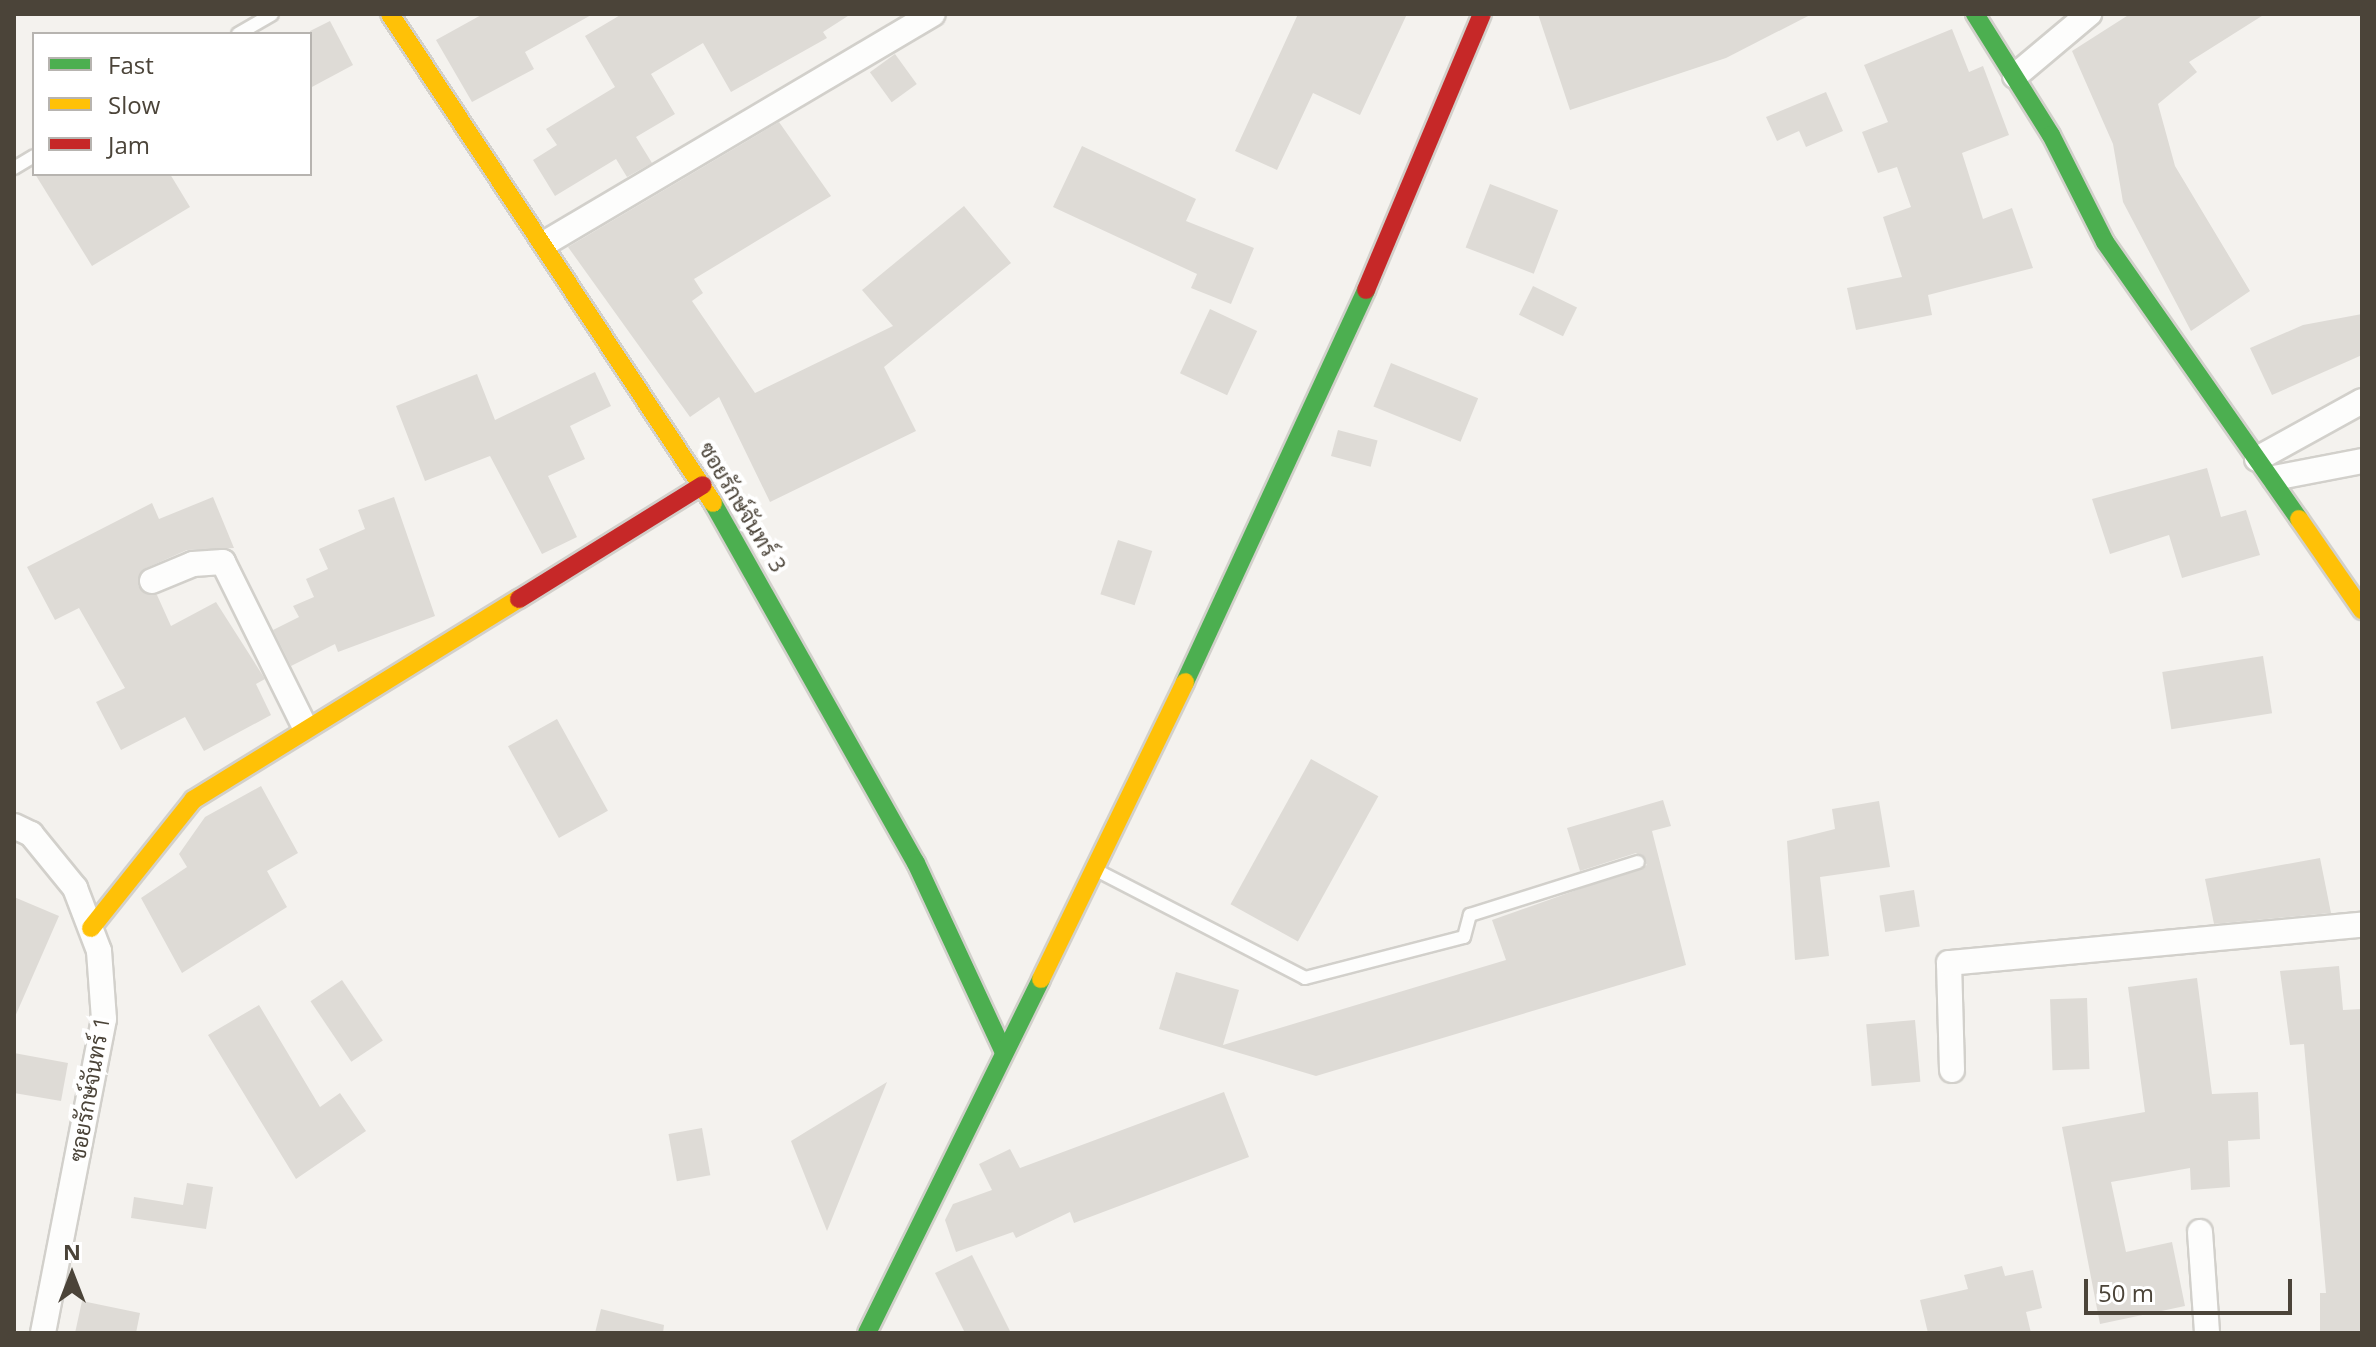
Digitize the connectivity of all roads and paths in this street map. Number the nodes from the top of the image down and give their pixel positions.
1 (272, 14) edge
2 (390, 14) edge
3 (933, 14) edge
4 (1482, 14) edge
5 (1975, 14) edge
6 (2089, 14) edge
7 (241, 32) edge
8 (2015, 76) junction
9 (32, 157) edge
10 (14, 168) edge
11 (547, 242) junction
12 (2362, 401) edge
13 (2257, 459) junction
14 (2362, 461) edge
15 (2274, 478) junction
16 (703, 485) junction
17 (152, 581) dead end
18 (2362, 610) edge
19 (305, 727) junction
20 (14, 826) edge
21 (1638, 862) dead end
22 (1092, 868) junction
23 (2362, 925) edge
24 (91, 928) junction
25 (1004, 1053) junction
26 (1952, 1070) dead end
27 (2200, 1232) dead end
28 (43, 1333) edge
29 (867, 1333) edge
30 (2207, 1333) edge

1 - 7 lane
2 - 11 street, ซอยรักษ์จันทร์ 3
3 - 11 street
4 - 22 street
5 - 8 street
6 - 8 street
8 - 13 street
9 - 10 lane
11 - 16 street, ซอยรักษ์จันทร์ 3
12 - 13 street
13 - 15 street
14 - 15 street
15 - 18 street
16 - 19 street
16 - 25 street, ซอยรักษ์จันทร์ 3
17 - 19 street
19 - 24 street
20 - 24 street, ซอยรักษ์จันทร์ 1
21 - 22 lane
22 - 25 street
23 - 26 street
24 - 28 street, ซอยรักษ์จันทร์ 1
25 - 29 street
27 - 30 street

